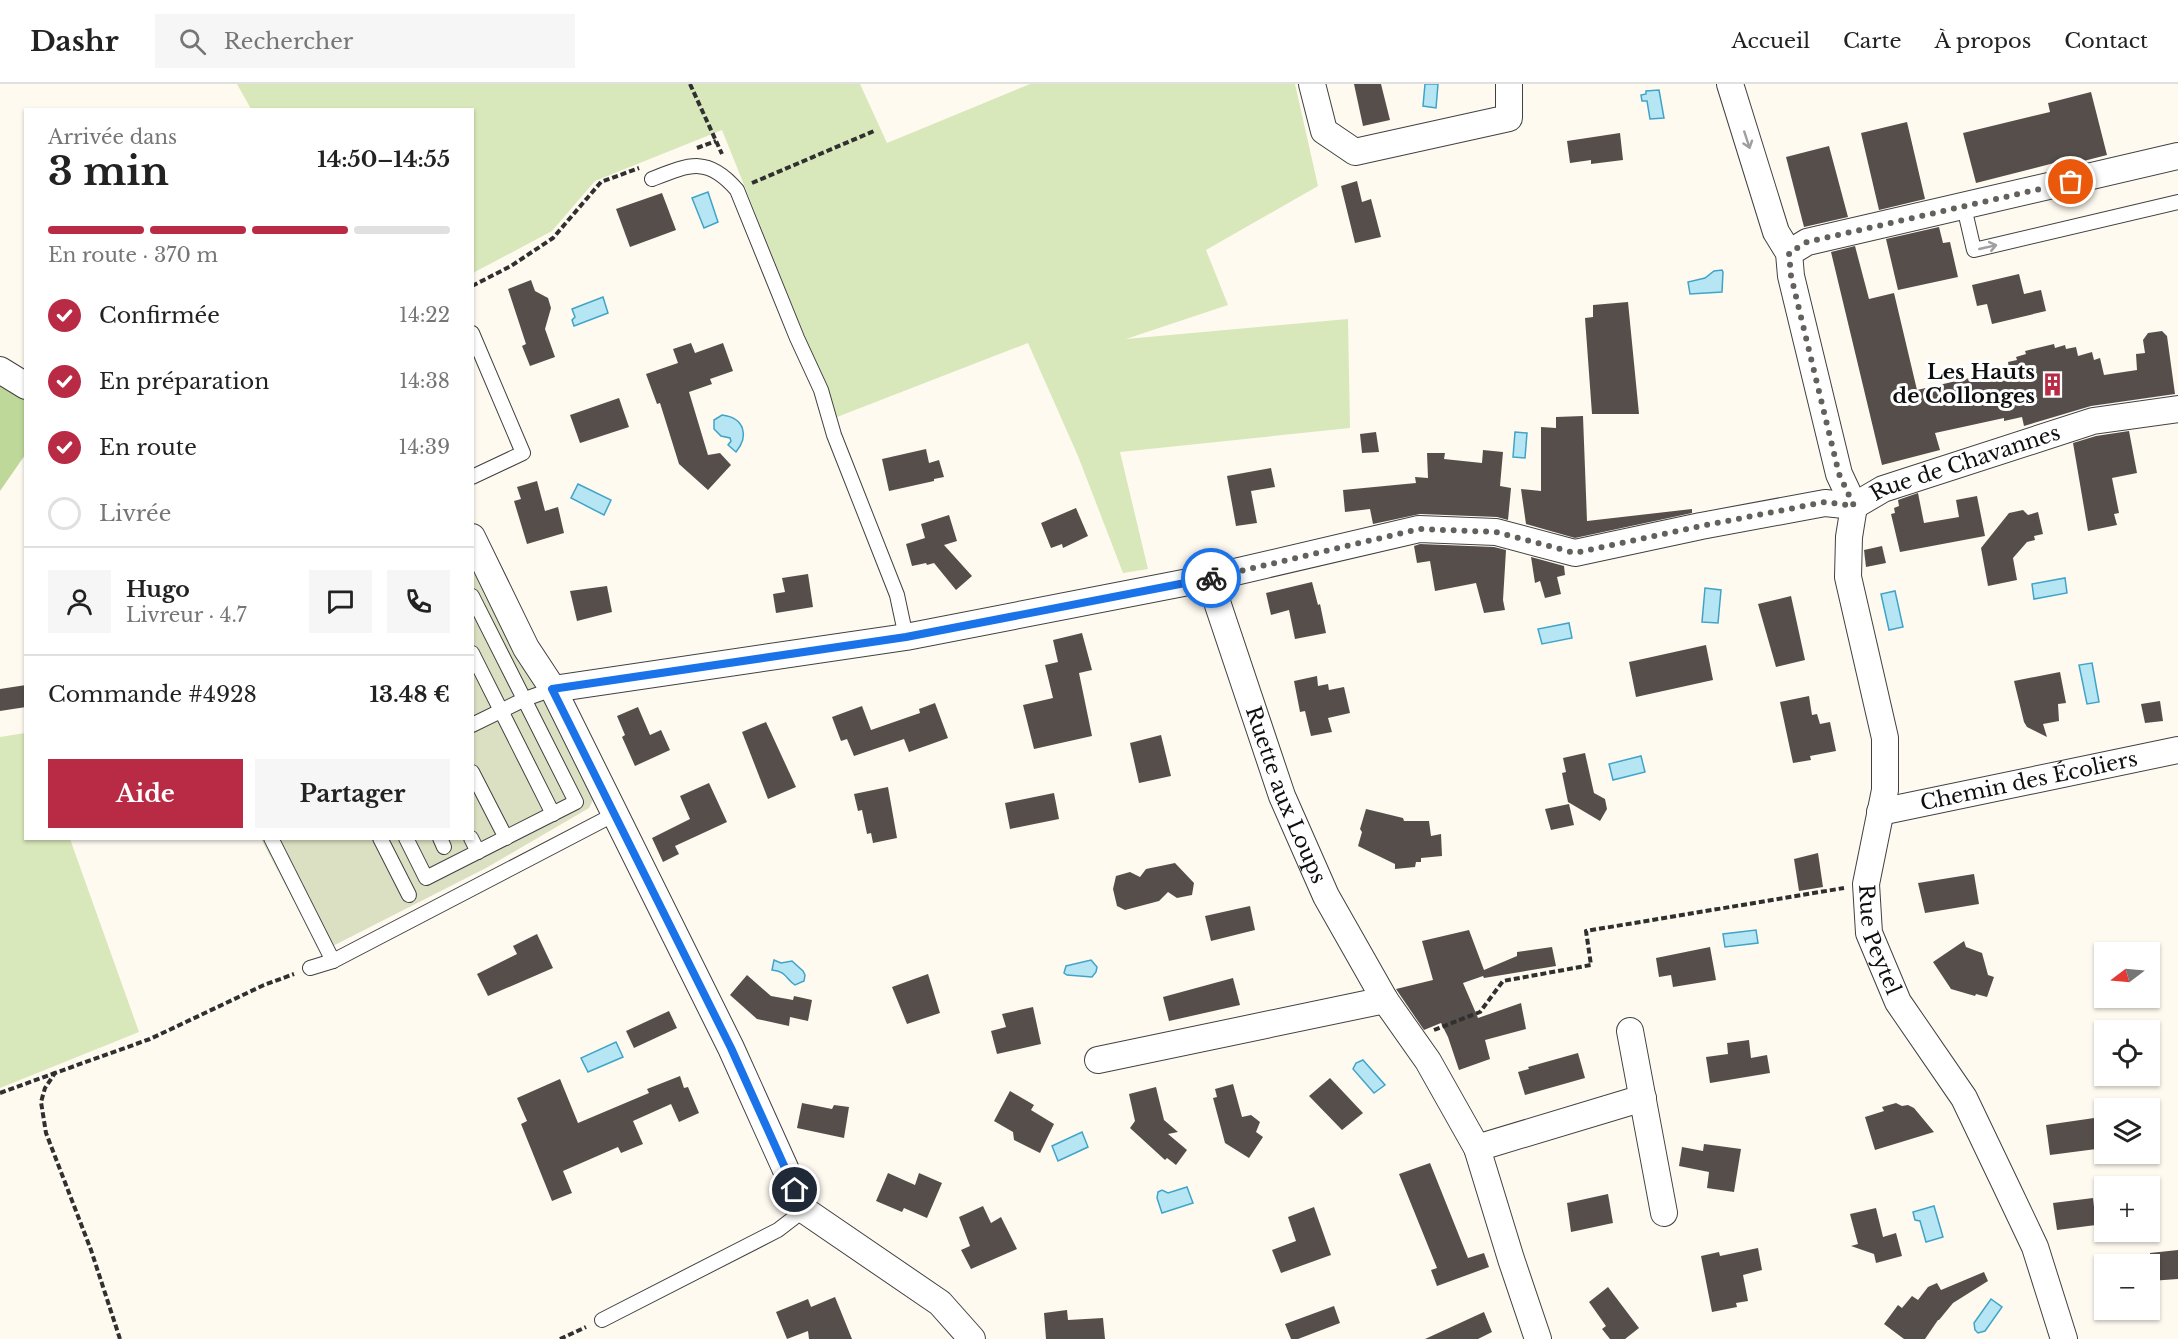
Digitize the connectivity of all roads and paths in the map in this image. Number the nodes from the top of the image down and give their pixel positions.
1 (690, 84) edge
2 (1312, 84) edge
3 (1509, 84) edge
4 (1730, 84) edge
5 (874, 131) dead end
6 (716, 141) junction
7 (695, 148) dead end
8 (2178, 156) edge
9 (643, 167) dead end
10 (652, 179) dead end
11 (737, 190) junction
12 (2178, 202) edge
13 (1964, 207) junction
14 (1789, 253) junction
15 (474, 285) edge
16 (474, 338) edge
17 (0, 370) edge
18 (24, 385) edge
19 (2178, 409) edge
20 (474, 476) edge
21 (1854, 506) junction
22 (474, 541) edge
23 (1209, 578) junction
24 (474, 600) edge
25 (906, 637) junction
26 (474, 657) edge
27 (552, 689) junction
28 (525, 699) junction
29 (502, 711) junction
30 (474, 724) edge
31 (2178, 750) edge
32 (474, 776) edge
33 (1880, 812) junction
34 (553, 814) junction
35 (615, 814) junction
36 (506, 838) junction
37 (272, 840) edge
38 (381, 840) edge
39 (407, 840) edge
40 (472, 840) edge
41 (477, 852) junction
42 (1866, 884) junction
43 (409, 896) dead end
44 (333, 961) junction
45 (310, 968) joint
46 (1385, 1000) junction
47 (1630, 1031) dead end
48 (1413, 1039) junction
49 (1098, 1060) dead end
50 (55, 1073) junction
51 (0, 1094) edge
52 (1643, 1098) junction
53 (1477, 1148) junction
54 (804, 1210) junction
55 (1664, 1213) dead end
56 (602, 1320) joint
57 (120, 1339) edge
58 (560, 1339) edge
59 (972, 1339) edge
60 (1538, 1339) edge
61 (2064, 1339) edge

1 - 6 path
2 - 3 street
4 -> 14 street
5 - 11 path
6 - 7 path
6 - 11 path
8 - 13 street
9 - 15 path
10 - 11 lane
11 - 25 lane
13 -> 12 lane
13 - 14 street
14 - 21 street
16 - 20 lane
17 - 18 street
19 - 21 street, Rue de Chavannes
21 - 23 street, Rue de Chavannes
21 - 33 street, Rue Peytel
22 - 27 street
23 - 25 street, Rue de Chavannes
23 - 46 street, Ruette aux Loups
24 - 28 lane
25 - 27 street, Rue de Chavannes
26 - 29 lane
27 - 28 lane
27 - 35 street
28 - 29 lane
28 - 34 lane
29 - 30 lane
29 - 34 lane
31 - 33 street, Chemin des Écoliers
32 - 36 lane
33 - 42 street, Rue Peytel
34 - 36 lane
35 - 44 lane
35 - 54 street
36 - 41 lane
37 - 44 lane
38 - 43 lane
39 - 41 lane
40 - 41 lane
42 - 48 path
42 - 61 street, Rue Peytel
44 - 45 lane
45 - 50 path
46 - 48 street, Ruette aux Loups
46 - 49 street
47 - 52 street
48 - 53 street, Ruette aux Loups
50 - 51 path
50 - 57 path
52 - 53 street
52 - 55 street
53 - 60 street, Ruette aux Loups
54 - 56 lane
54 - 59 street
56 - 58 path

